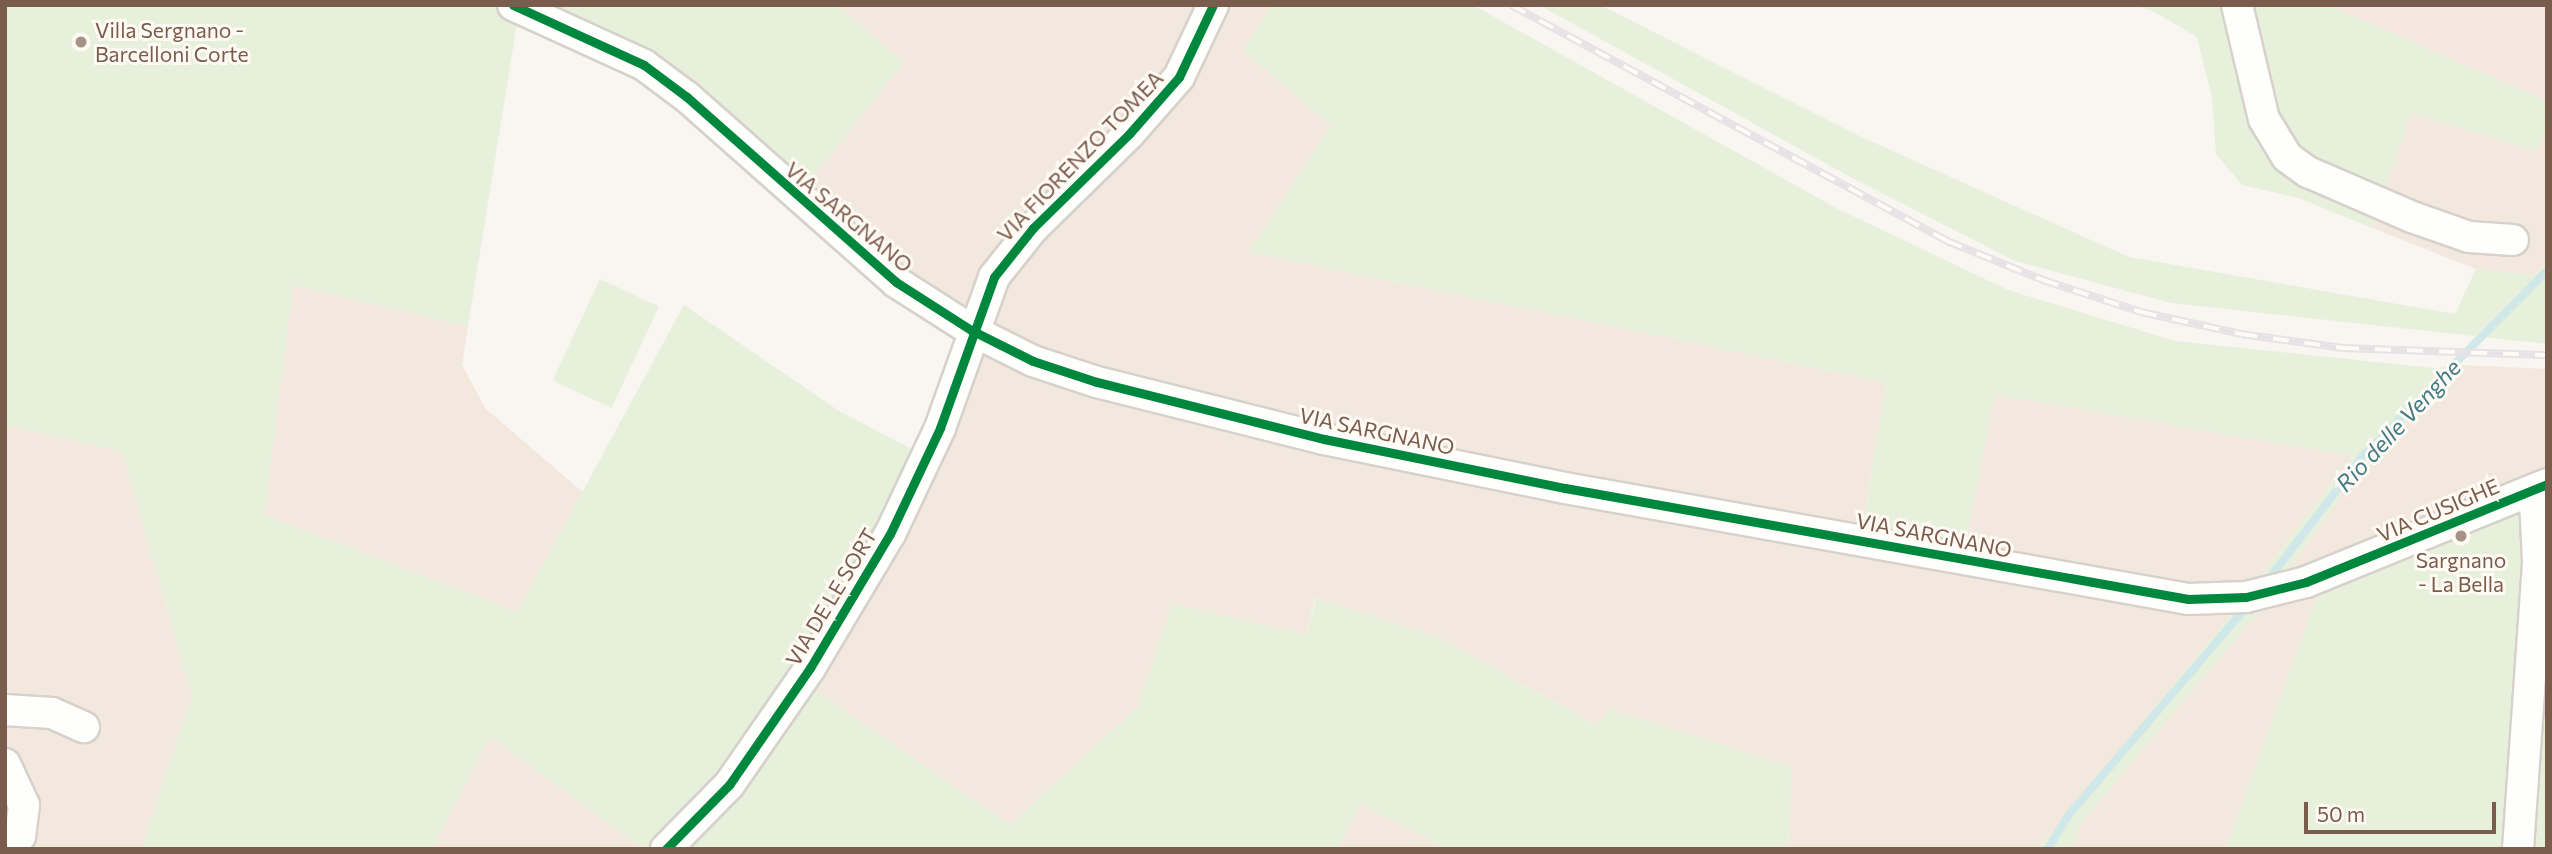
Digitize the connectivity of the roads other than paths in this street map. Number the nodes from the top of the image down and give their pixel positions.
1 (513, 5) edge
2 (1213, 5) edge
3 (2237, 5) edge
4 (2512, 240) dead end
5 (971, 330) junction
6 (2539, 487) edge
7 (2542, 564) edge
8 (2343, 569) joint
9 (5, 710) edge
10 (84, 727) dead end
11 (5, 764) edge
12 (11, 849) edge
13 (666, 849) edge
14 (2518, 849) edge

1 - 5 street, VIA SARGNANO
2 - 5 street, VIA FIORENZO TOMEA
3 - 4 street
5 - 8 street, VIA SARGNANO
5 - 13 street, VIA DE LE SORT
6 - 7 street
6 - 8 street, VIA CUSIGHE
7 - 14 street
9 - 10 street
11 - 12 street

